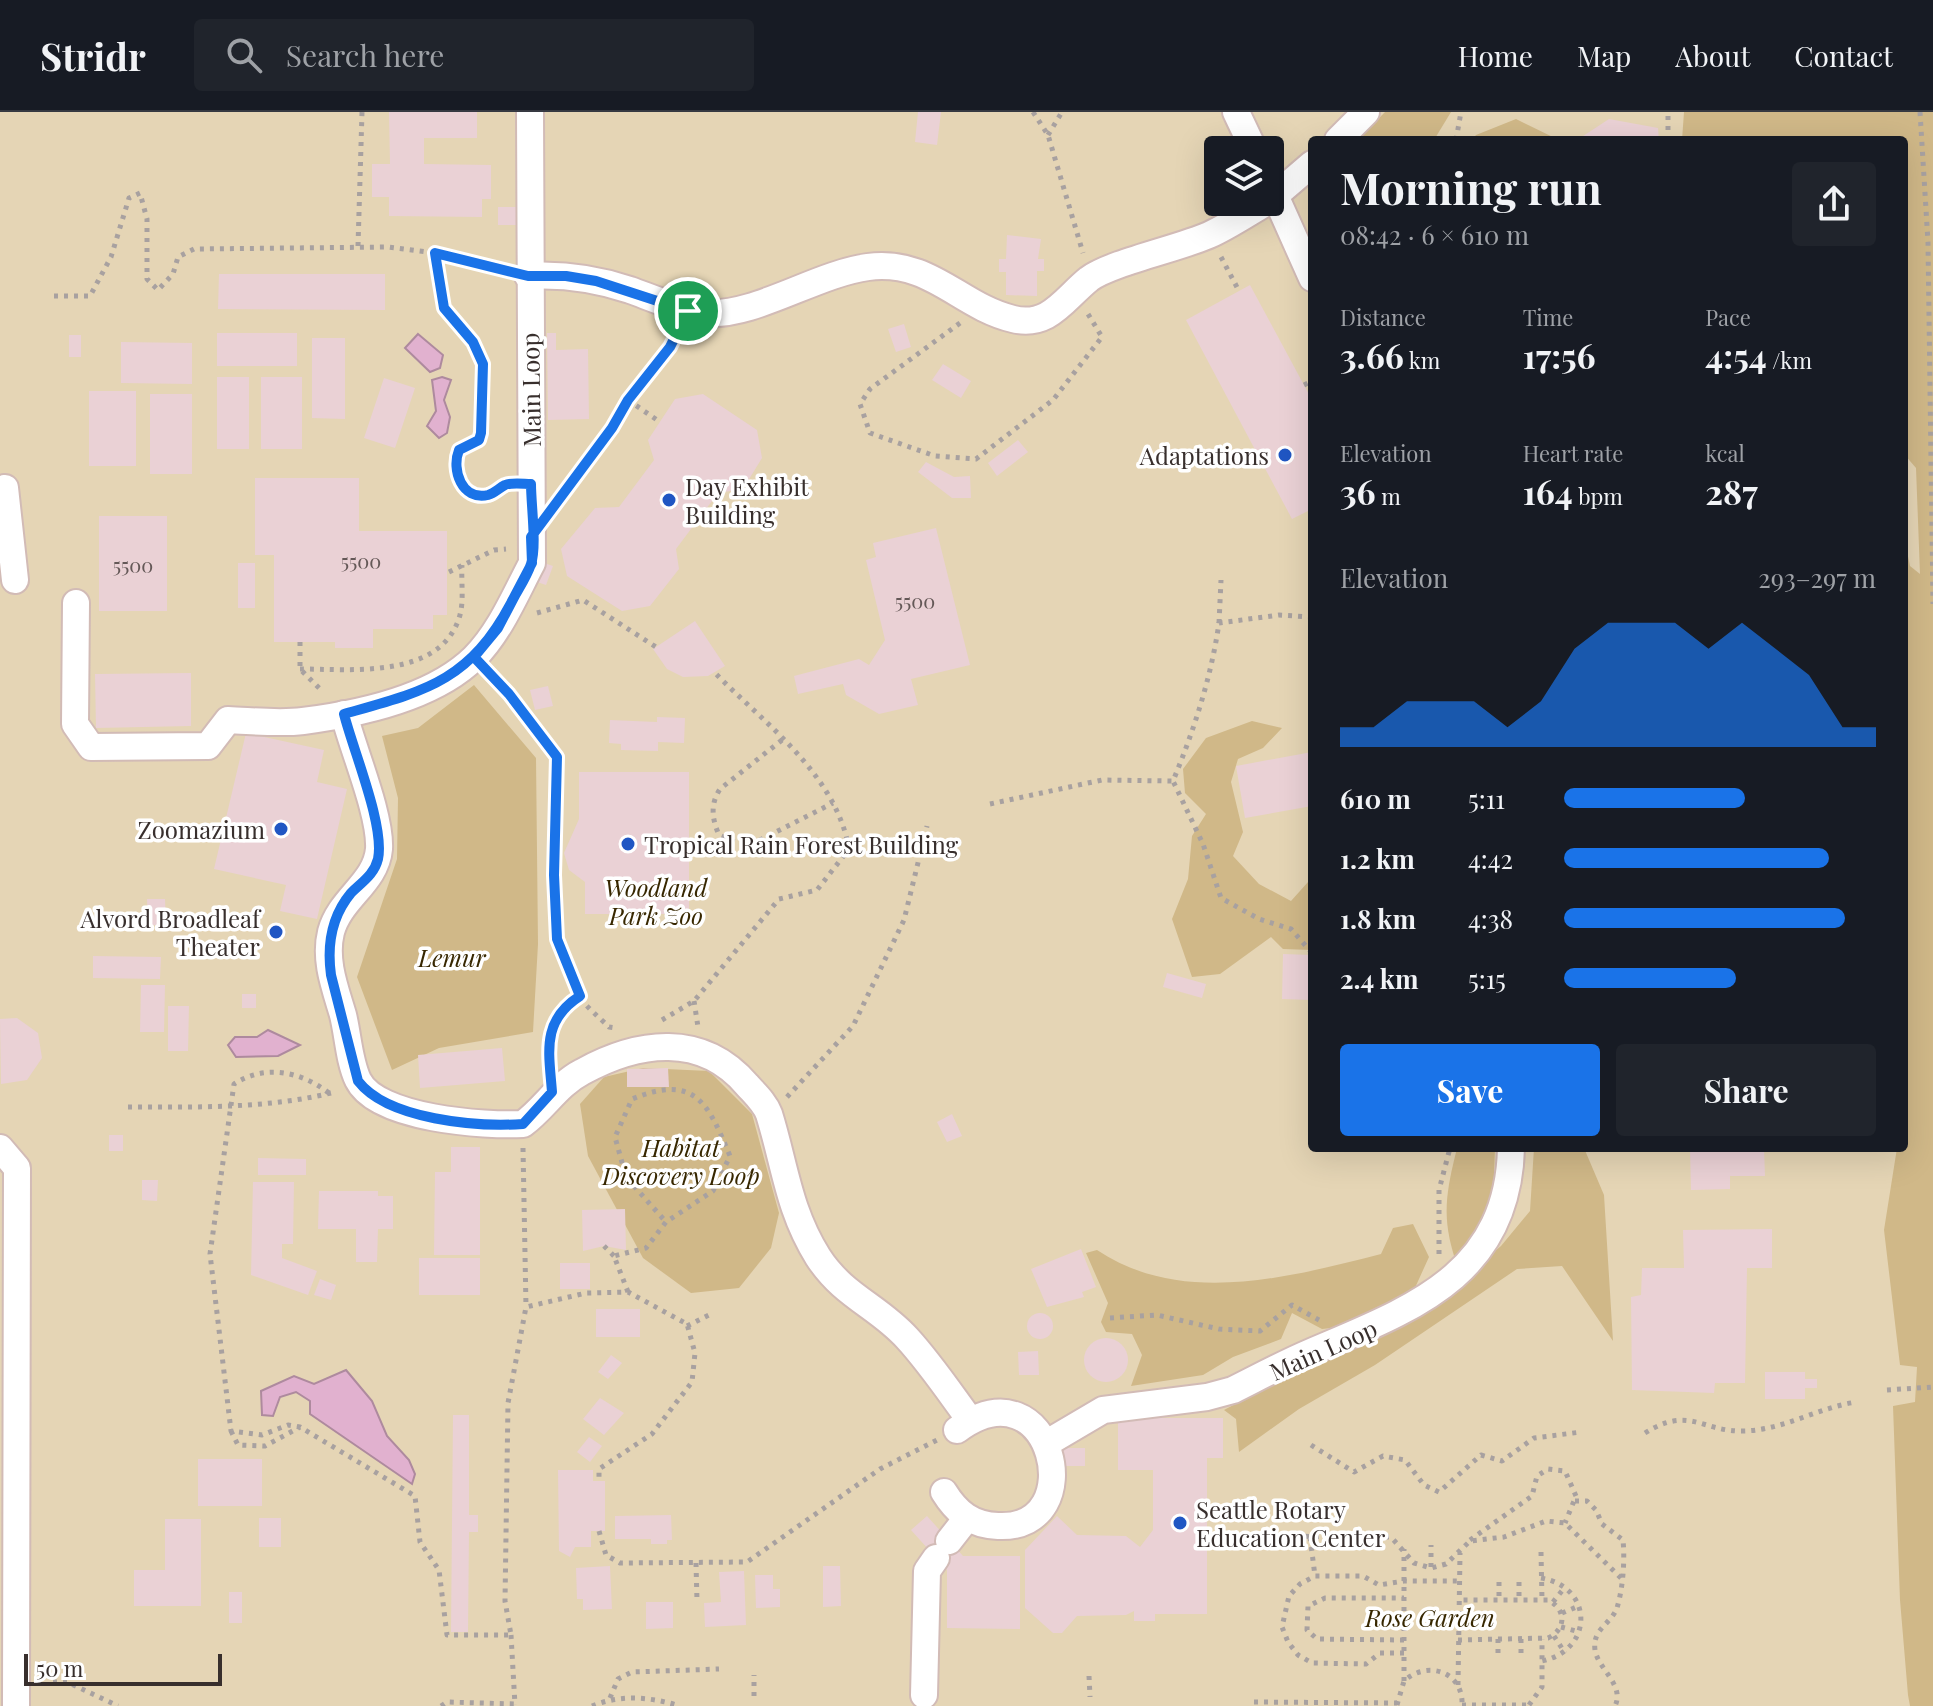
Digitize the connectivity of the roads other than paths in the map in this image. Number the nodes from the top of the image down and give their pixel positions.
1 (530, 112) edge
2 (1236, 112) edge
3 (1366, 112) edge
4 (1247, 136) edge
5 (1342, 136) edge
6 (1308, 167) edge
7 (1284, 186) edge
8 (1239, 216) edge
9 (1281, 216) edge
10 (1308, 270) edge
11 (528, 276) junction
12 (8, 486) edge
13 (15, 580) dead end
14 (76, 603) dead end
15 (344, 714) junction
16 (0, 1148) edge
17 (1511, 1152) edge
18 (1047, 1443) junction
19 (944, 1492) dead end
20 (967, 1518) junction
21 (924, 1695) dead end
22 (16, 1706) edge

1 - 11 street, Main Loop
2 - 4 street
3 - 5 street
6 - 7 street
8 - 11 street
9 - 10 street
11 - 15 street, Main Loop
12 - 13 street
14 - 15 street, Main Loop
15 - 18 street
16 - 22 street
17 - 18 street, Main Loop
18 - 20 street
19 - 20 street
20 - 21 street

